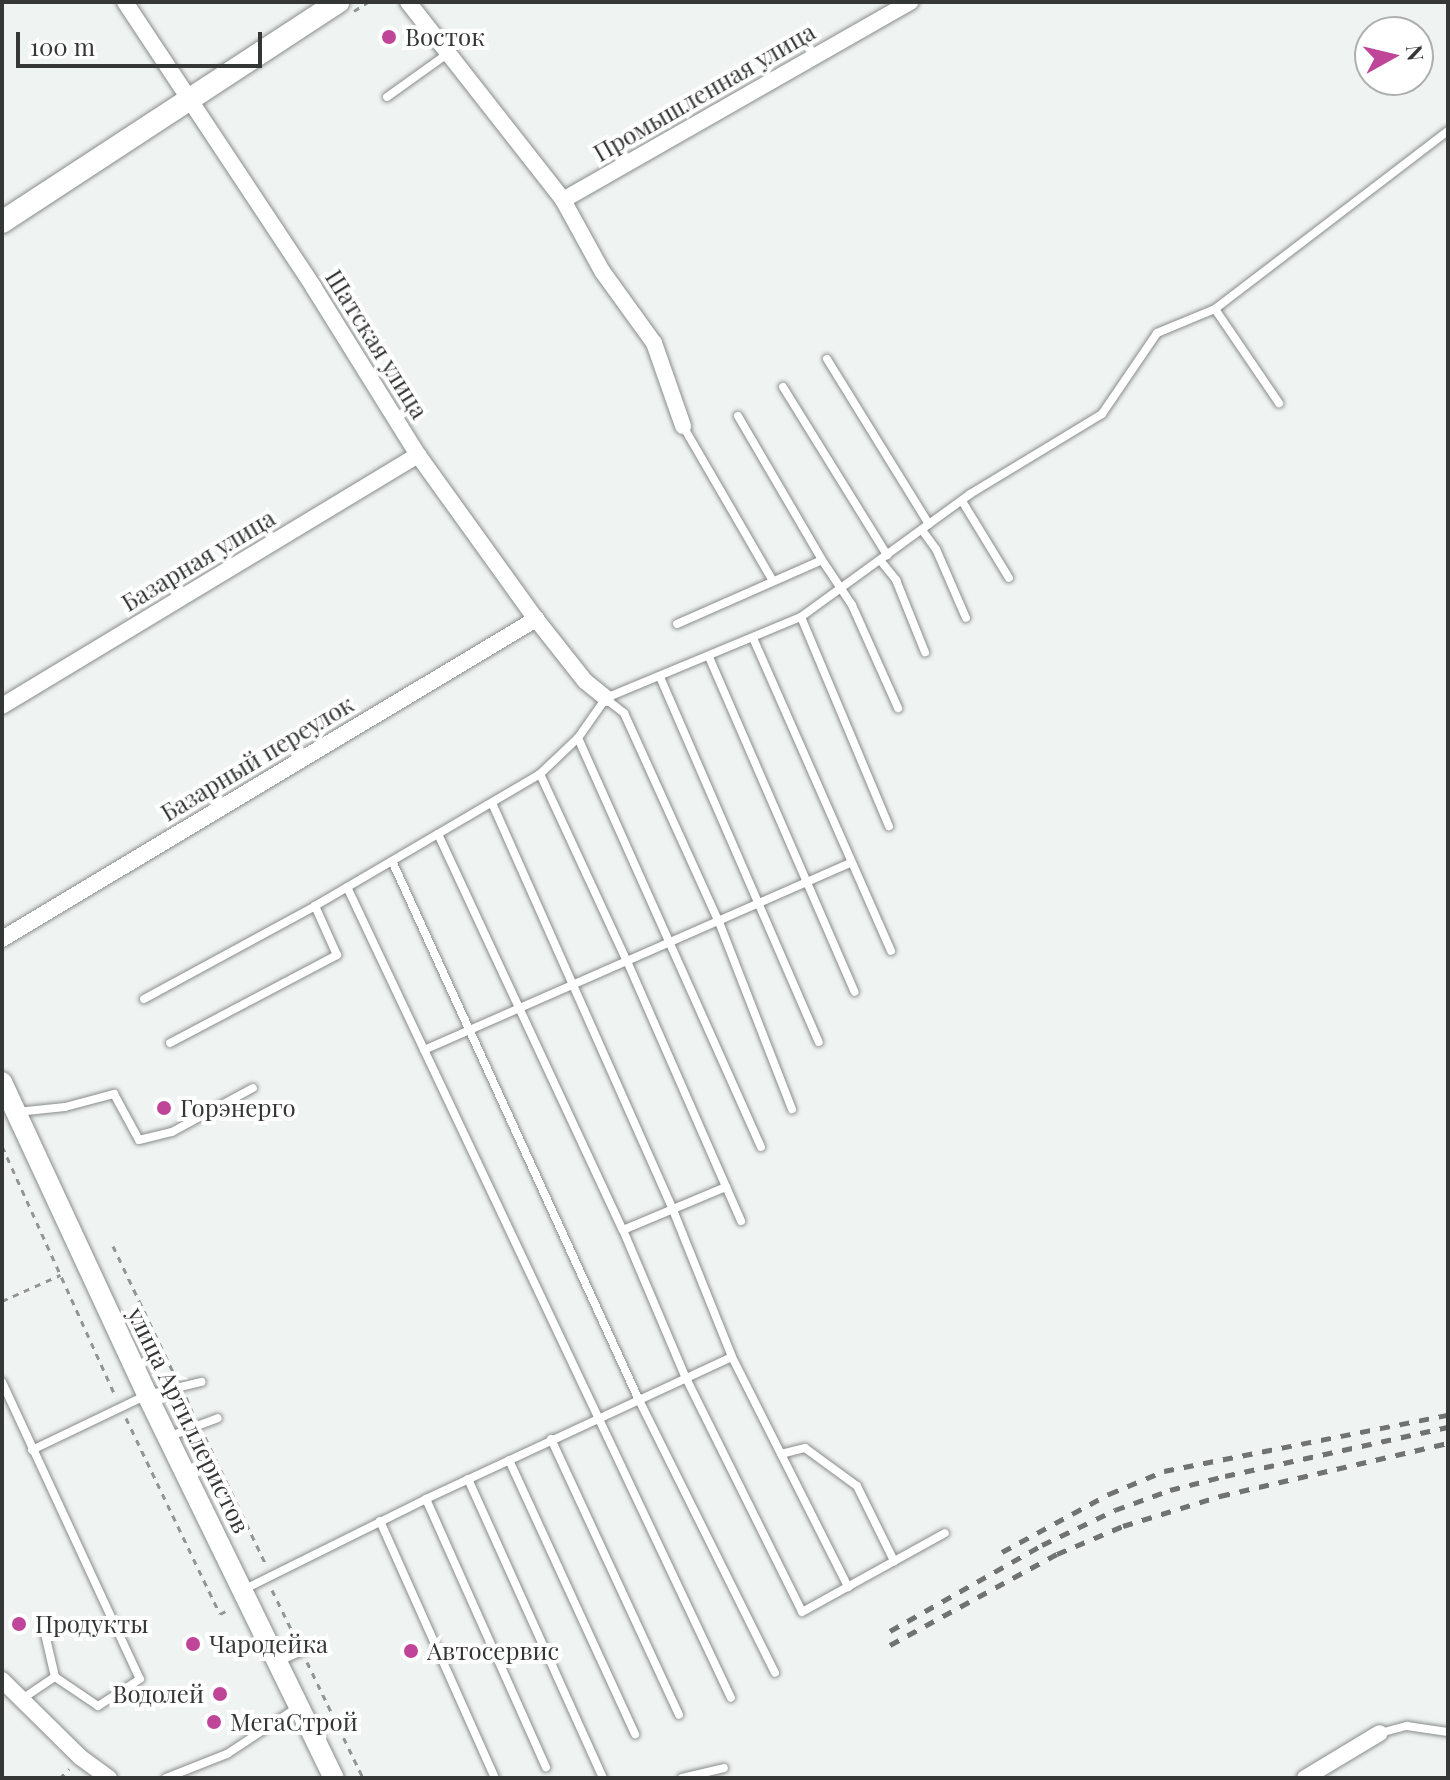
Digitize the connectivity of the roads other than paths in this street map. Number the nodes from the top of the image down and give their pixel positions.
1 (125, 2) edge
2 (338, 2) edge
3 (408, 2) edge
4 (910, 2) edge
5 (447, 54) junction
6 (387, 97) dead end
7 (188, 100) junction
8 (1448, 131) edge
9 (563, 200) junction
10 (2, 222) edge
11 (1215, 309) junction
12 (827, 359) dead end
13 (783, 387) dead end
14 (1279, 403) dead end
15 (738, 416) dead end
16 (683, 426) joint
17 (418, 455) junction
18 (962, 501) junction
19 (925, 527) junction
20 (884, 557) junction
21 (822, 560) junction
22 (1009, 578) dead end
23 (773, 581) junction
24 (841, 588) junction
25 (801, 617) junction
26 (966, 618) dead end
27 (536, 619) junction
28 (677, 624) dead end
29 (753, 638) junction
30 (925, 652) dead end
31 (709, 657) junction
32 (660, 677) junction
33 (606, 698) junction
34 (2, 706) edge
35 (898, 708) dead end
36 (578, 738) junction
37 (540, 774) junction
38 (492, 803) junction
39 (889, 826) dead end
40 (438, 834) junction
41 (392, 861) junction
42 (851, 863) junction
43 (806, 884) junction
44 (347, 887) junction
45 (761, 904) junction
46 (315, 906) junction
47 (719, 922) junction
48 (2, 939) edge
49 (669, 943) junction
50 (891, 951) dead end
51 (627, 961) junction
52 (573, 985) junction
53 (855, 992) dead end
54 (144, 999) dead end
55 (518, 1008) junction
56 (470, 1030) junction
57 (819, 1042) dead end
58 (170, 1043) dead end
59 (424, 1050) junction
60 (2, 1082) edge
61 (253, 1088) dead end
62 (792, 1109) dead end
63 (9, 1114) edge
64 (761, 1147) dead end
65 (726, 1187) junction
66 (673, 1210) junction
67 (741, 1221) dead end
68 (623, 1230) junction
69 (732, 1357) junction
70 (685, 1376) junction
71 (2, 1382) edge
72 (201, 1382) dead end
73 (147, 1395) junction
74 (638, 1398) junction
75 (598, 1417) junction
76 (218, 1418) dead end
77 (167, 1438) junction
78 (551, 1439) junction
79 (32, 1450) junction
80 (781, 1454) junction
81 (509, 1460) junction
82 (468, 1479) junction
83 (426, 1499) junction
84 (380, 1521) junction
85 (945, 1533) dead end
86 (894, 1561) junction
87 (848, 1587) junction
88 (238, 1599) junction
89 (43, 1625) dead end
90 (306, 1650) road end
91 (277, 1663) junction
92 (775, 1673) dead end
93 (55, 1677) junction
94 (2, 1680) edge
95 (731, 1698) dead end
96 (22, 1699) junction
97 (298, 1707) junction
98 (679, 1715) dead end
99 (1448, 1732) edge
100 (1380, 1733) joint
101 (635, 1734) dead end
102 (546, 1767) dead end
103 (724, 1768) dead end
104 (109, 1778) edge
105 (166, 1778) edge
106 (334, 1778) edge
107 (495, 1778) edge
108 (603, 1778) edge
109 (682, 1778) edge
110 (1305, 1778) edge

1 - 7 street, Шатская улица
2 - 7 main road
3 - 5 street
4 - 9 street, Промышленная улица
5 - 6 lane
5 - 9 street
7 - 10 main road
7 - 17 street, Шатская улица
8 - 11 lane
9 - 16 street
11 - 14 lane
11 - 18 lane
12 - 19 lane
13 - 20 lane
15 - 21 lane
16 - 23 lane
17 - 27 street, Шатская улица
17 - 34 street, Базарная улица
18 - 19 lane
18 - 22 lane
19 - 20 lane
19 - 26 lane
20 - 24 lane
20 - 30 lane
21 - 23 lane
21 - 24 lane
23 - 28 lane
24 - 25 lane
24 - 35 lane
25 - 29 lane
25 - 39 lane
27 - 33 street, Шатская улица
27 - 48 street, Базарный переулок
29 - 31 lane
29 - 42 lane
31 - 32 lane
31 - 43 lane
32 - 33 lane
32 - 45 lane
33 - 36 lane
33 - 47 lane
36 - 37 lane
36 - 49 lane
37 - 38 lane
37 - 51 lane
38 - 40 lane
38 - 52 lane
40 - 41 lane
40 - 55 lane
41 - 44 lane
41 - 56 lane
42 - 43 lane
42 - 50 lane
43 - 45 lane
43 - 53 lane
44 - 46 lane
44 - 59 lane
45 - 47 lane
45 - 57 lane
46 - 54 lane
46 - 58 lane
47 - 49 lane
47 - 62 lane
49 - 51 lane
49 - 64 lane
51 - 52 lane
51 - 65 lane
52 - 55 lane
52 - 66 lane
55 - 56 lane
55 - 68 lane
56 - 59 lane
56 - 74 lane
59 - 75 lane
60 - 63 street, улица Артиллеристов
61 - 63 lane
63 - 73 street, улица Артиллеристов
65 - 66 lane
65 - 67 lane
66 - 68 lane
66 - 69 lane
68 - 70 lane
69 - 70 lane
69 - 80 lane
70 - 74 lane
70 - 87 lane
71 - 79 lane
72 - 73 lane
73 - 77 street, улица Артиллеристов
73 - 79 lane
74 - 75 lane
74 - 92 lane
75 - 78 lane
75 - 95 lane
76 - 77 lane
77 - 88 street, улица Артиллеристов
78 - 81 lane
78 - 98 lane
79 - 93 lane
80 - 86 lane
80 - 87 lane
81 - 82 lane
81 - 101 lane
82 - 83 lane
82 - 108 lane
83 - 84 lane
83 - 102 lane
84 - 88 lane
84 - 107 lane
85 - 86 lane
86 - 87 lane
88 - 91 street, улица Артиллеристов
89 - 93 lane
90 - 91 lane
91 - 97 street, улица Артиллеристов
93 - 96 lane
94 - 96 street
96 - 104 street
97 - 105 lane
97 - 106 street, улица Артиллеристов
99 - 100 lane
100 - 110 street
103 - 109 lane

